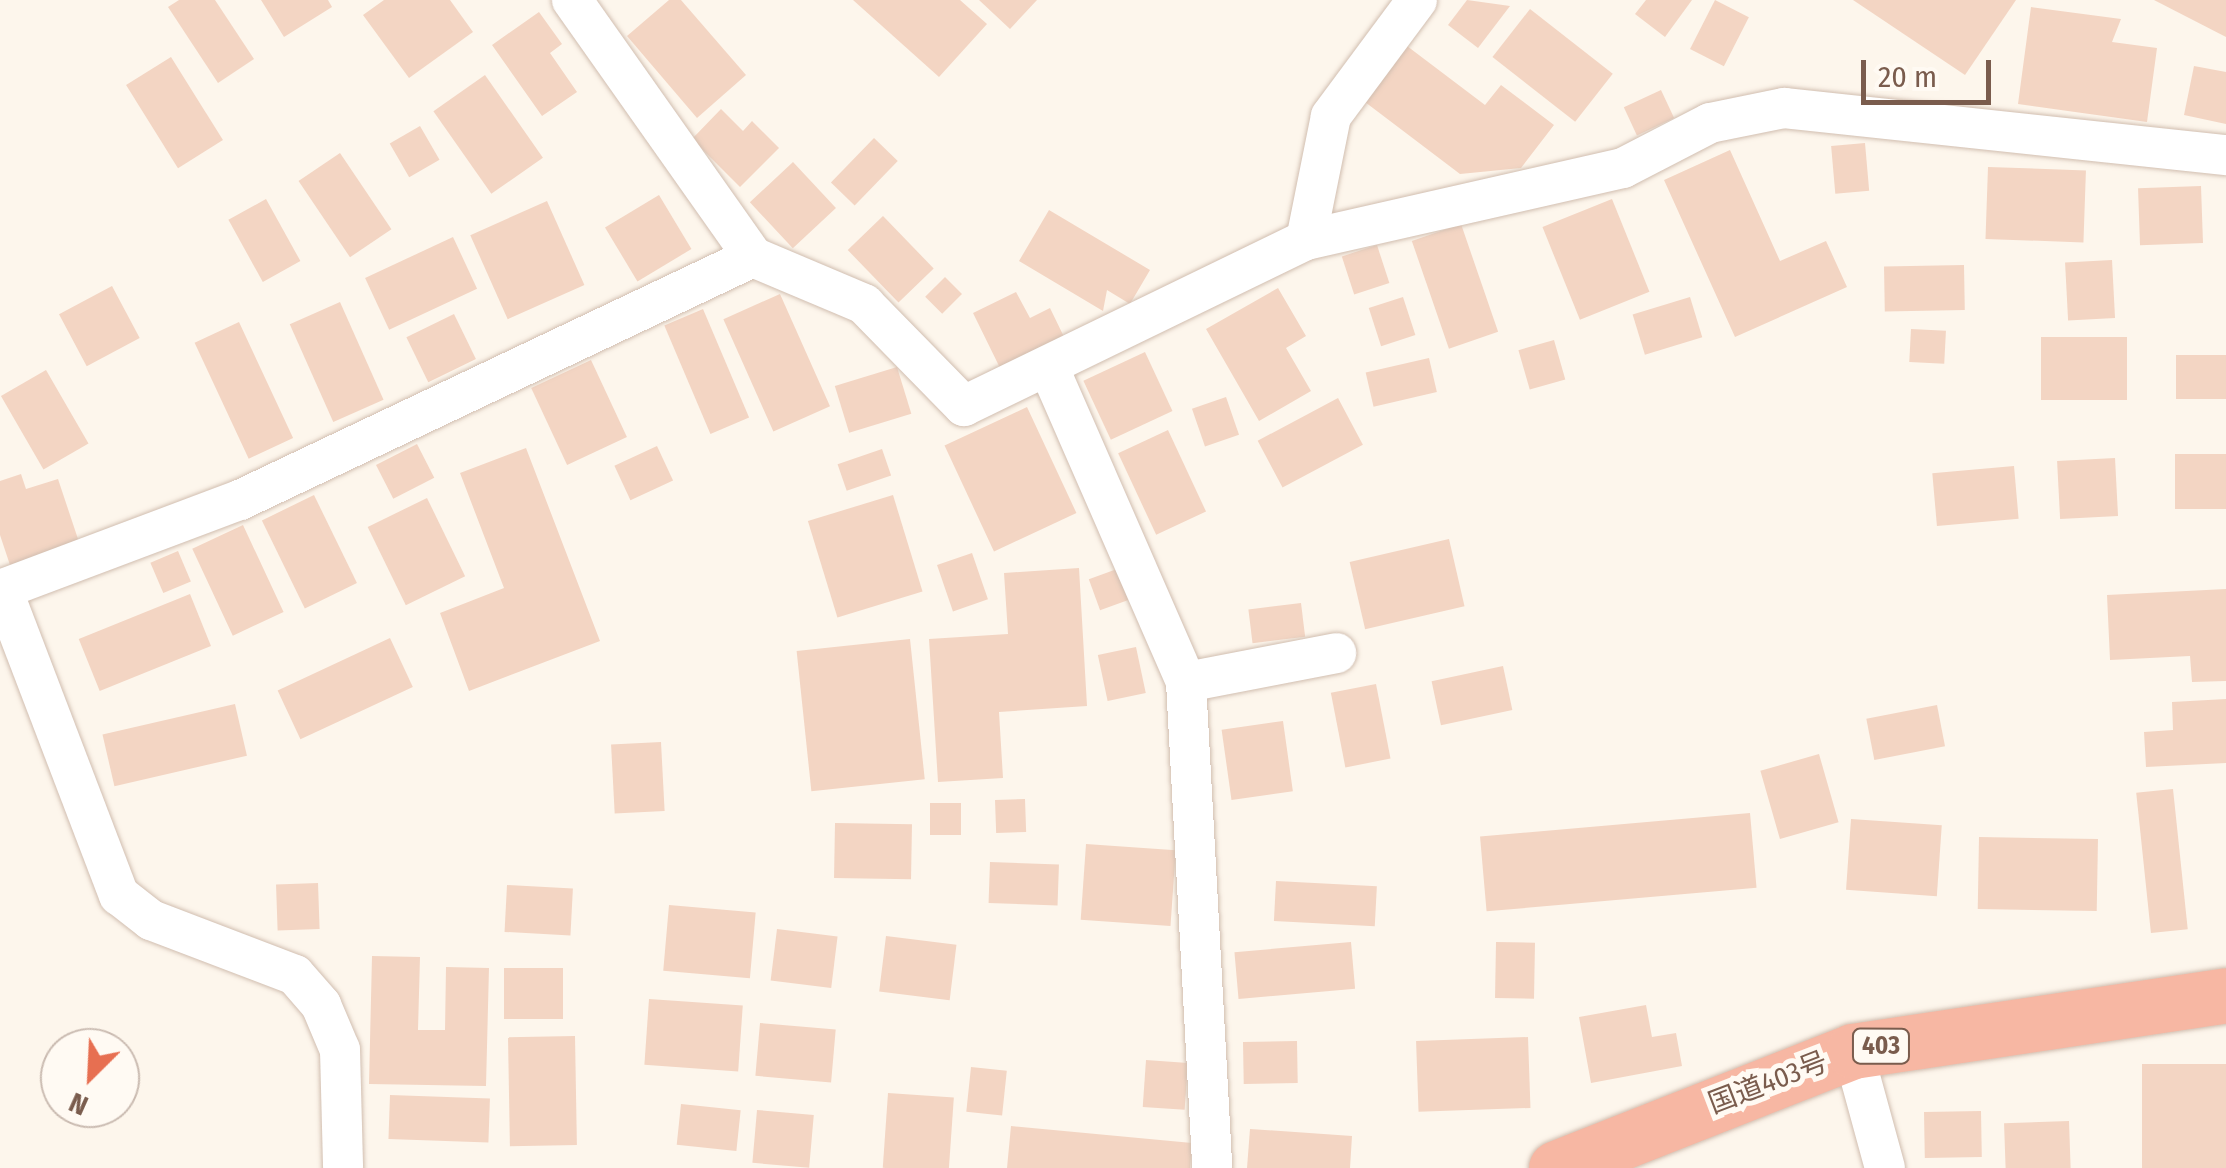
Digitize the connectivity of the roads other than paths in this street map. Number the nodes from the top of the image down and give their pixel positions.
1 (572, 0) edge
2 (1417, 0) edge
3 (2226, 155) edge
4 (1306, 240) junction
5 (752, 257) junction
6 (1049, 368) junction
7 (1, 590) edge
8 (1336, 653) dead end
9 (1186, 682) junction
10 (2226, 995) edge
11 (1852, 1051) junction
12 (343, 1168) edge
13 (1212, 1168) edge
14 (1556, 1168) edge
15 (1886, 1168) edge

1 - 5 street
2 - 4 street
3 - 4 street
4 - 6 street
5 - 6 street
5 - 7 street
6 - 9 street
7 - 12 street
8 - 9 street
9 - 13 street
10 - 11 highway, 国道403号 / 403
11 - 14 highway, 国道403号 / 403
11 - 15 street

